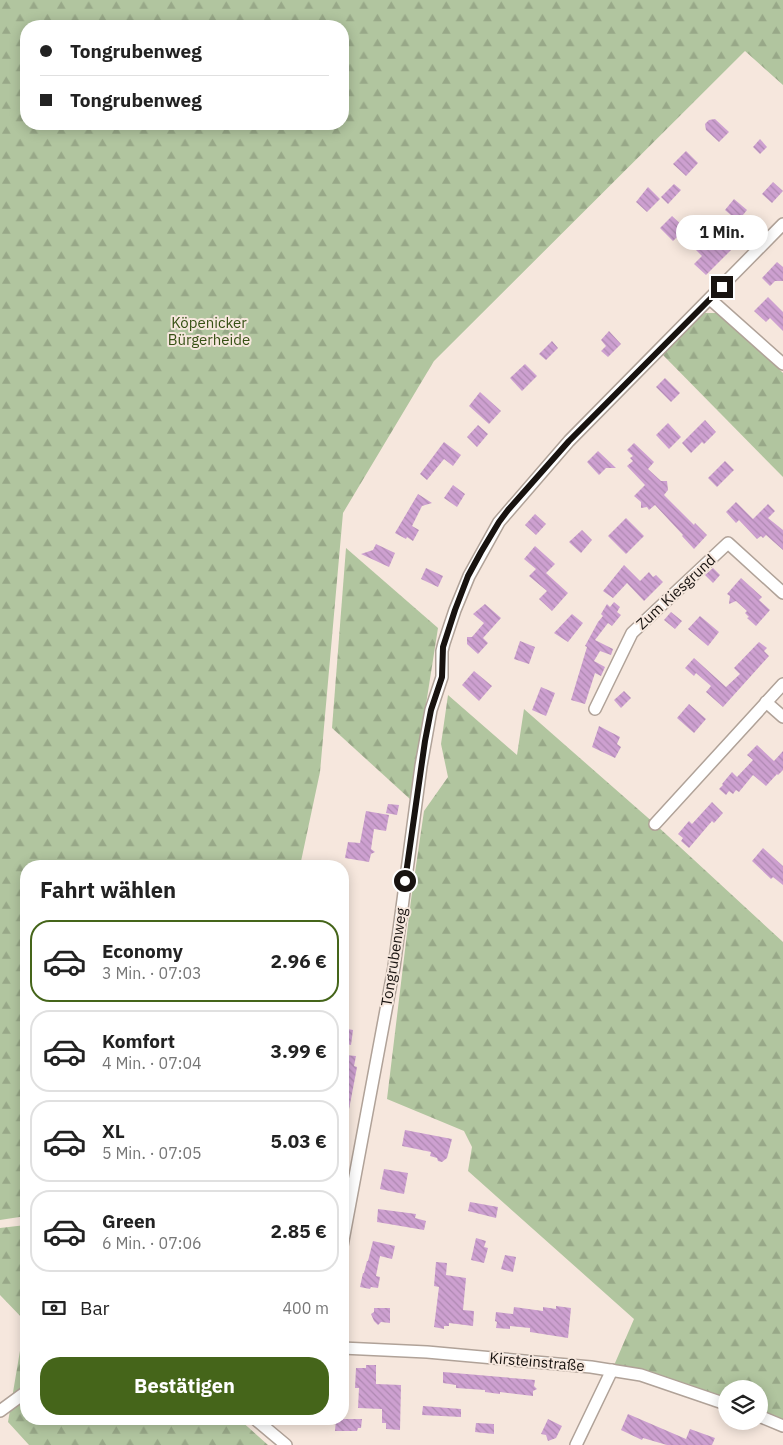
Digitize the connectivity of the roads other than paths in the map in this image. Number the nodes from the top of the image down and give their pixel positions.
1 (783, 224) edge
2 (710, 299) junction
3 (783, 364) edge
4 (783, 593) edge
5 (783, 684) edge
6 (766, 702) junction
7 (595, 709) dead end
8 (783, 717) edge
9 (656, 824) dead end
10 (349, 1212) edge
11 (349, 1348) edge
12 (612, 1370) junction
13 (20, 1396) edge
14 (718, 1401) edge
15 (0, 1411) edge
16 (768, 1420) edge
17 (262, 1425) edge
18 (783, 1426) edge
19 (286, 1445) edge
20 (576, 1445) edge

1 - 2 street, Tongrubenweg
2 - 3 street
2 - 10 street, Tongrubenweg
4 - 7 street, Zum Kiesgrund
5 - 6 street
6 - 8 street
6 - 9 street
11 - 12 street, Kirsteinstraße
12 - 14 street, Kirsteinstraße
12 - 20 street
13 - 15 street
16 - 18 street
17 - 19 street

